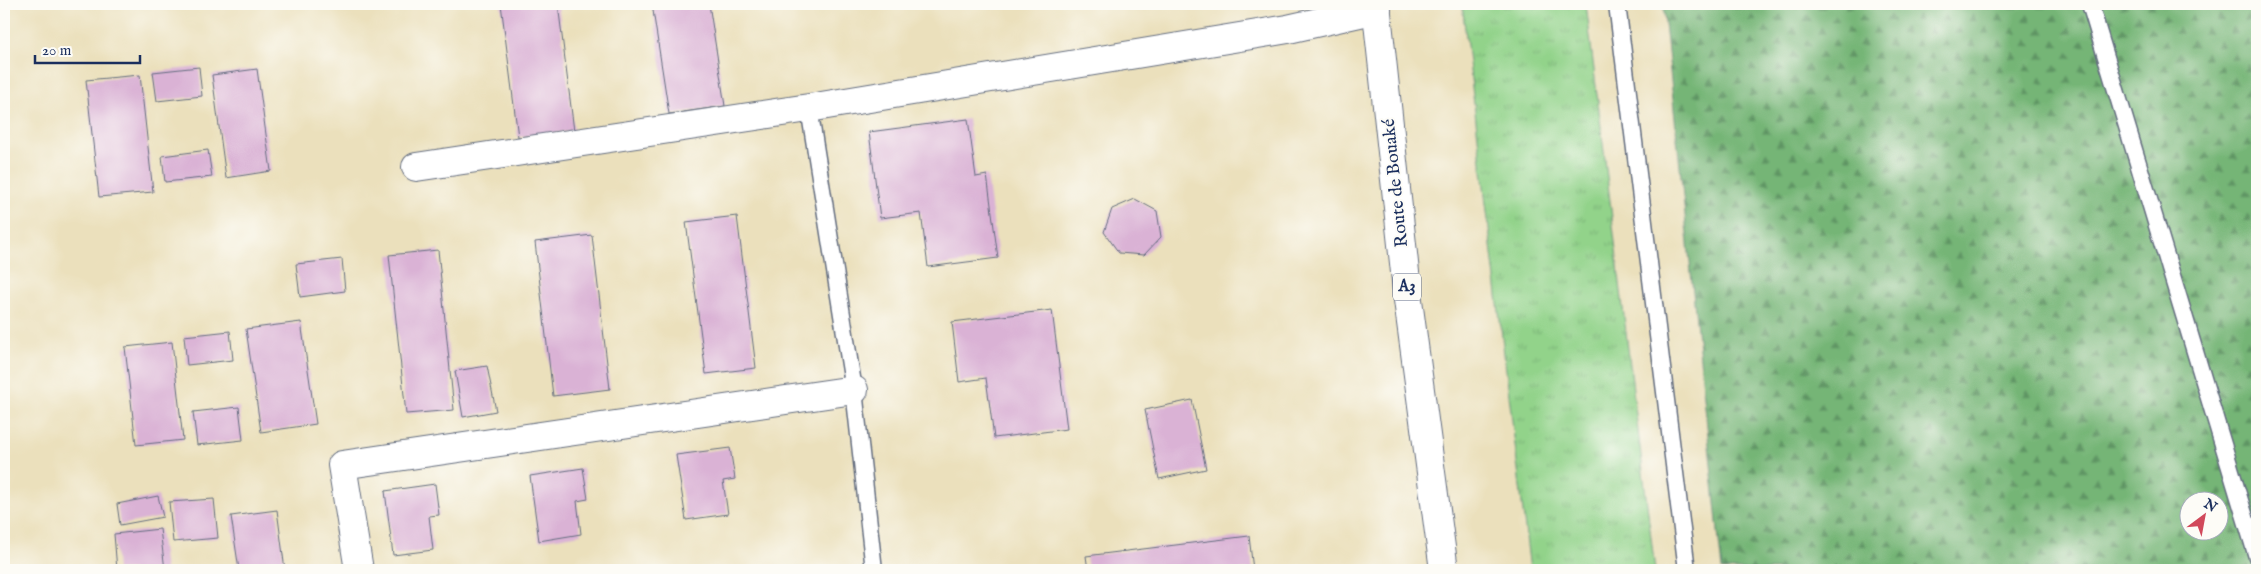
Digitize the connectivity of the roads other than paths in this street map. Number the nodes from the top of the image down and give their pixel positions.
1 (1617, 4) edge
2 (2090, 4) edge
3 (1376, 6) edge
4 (809, 108) junction
5 (416, 166) dead end
6 (854, 390) junction
7 (2257, 557) edge
8 (359, 570) edge
9 (874, 570) edge
10 (1444, 570) edge
11 (1687, 570) edge

1 - 11 lane
2 - 7 lane
3 - 4 main road
3 - 10 main road, Route de Bouaké / A3
4 - 5 main road
4 - 6 lane
6 - 8 main road
6 - 9 lane

